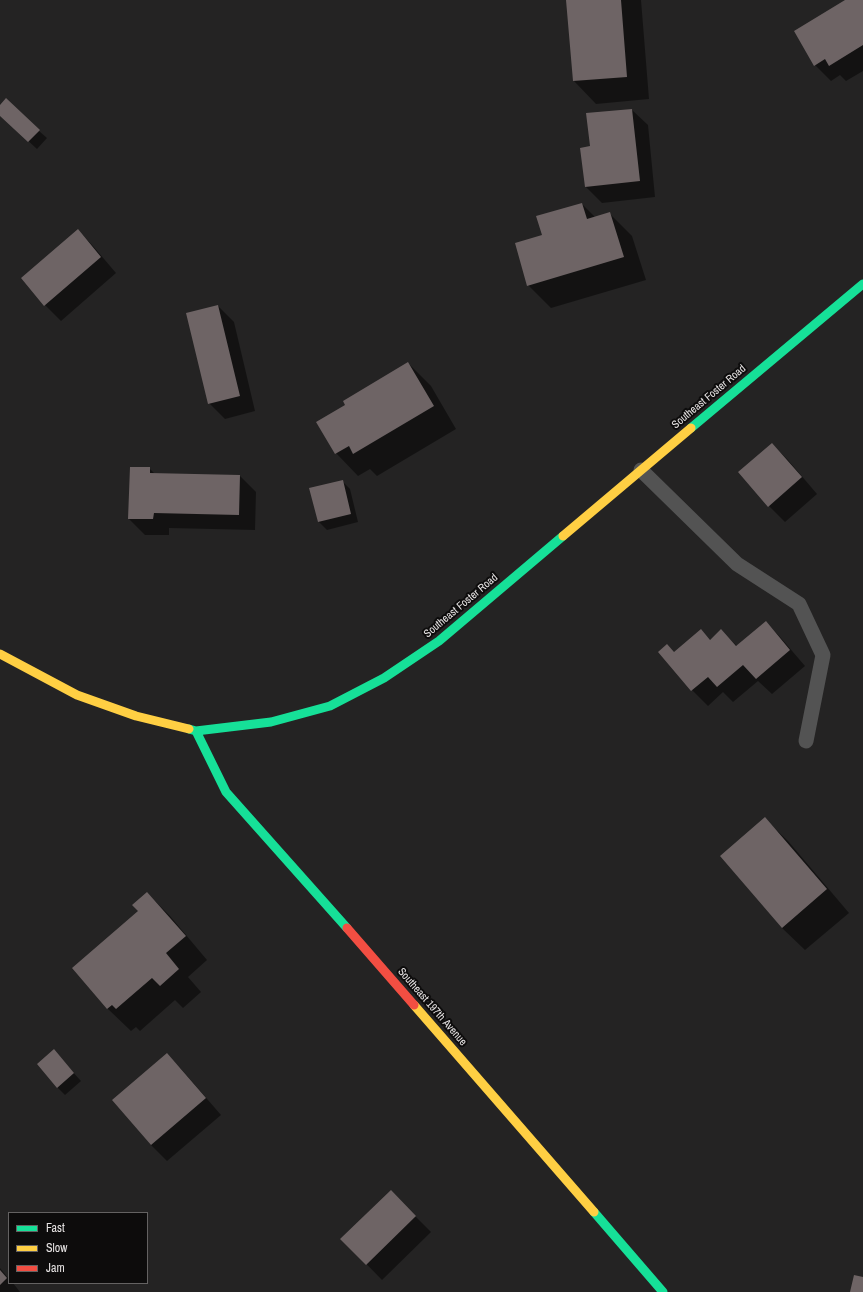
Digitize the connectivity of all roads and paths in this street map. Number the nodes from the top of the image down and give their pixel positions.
1 (863, 284) edge
2 (641, 470) junction
3 (0, 654) edge
4 (196, 731) junction
5 (806, 741) dead end
6 (664, 1292) edge

1 - 2 main road, Southeast Foster Road
2 - 4 main road, Southeast Foster Road
2 - 5 lane
3 - 4 main road, Southeast Foster Road
4 - 6 main road, Southeast 197th Avenue

